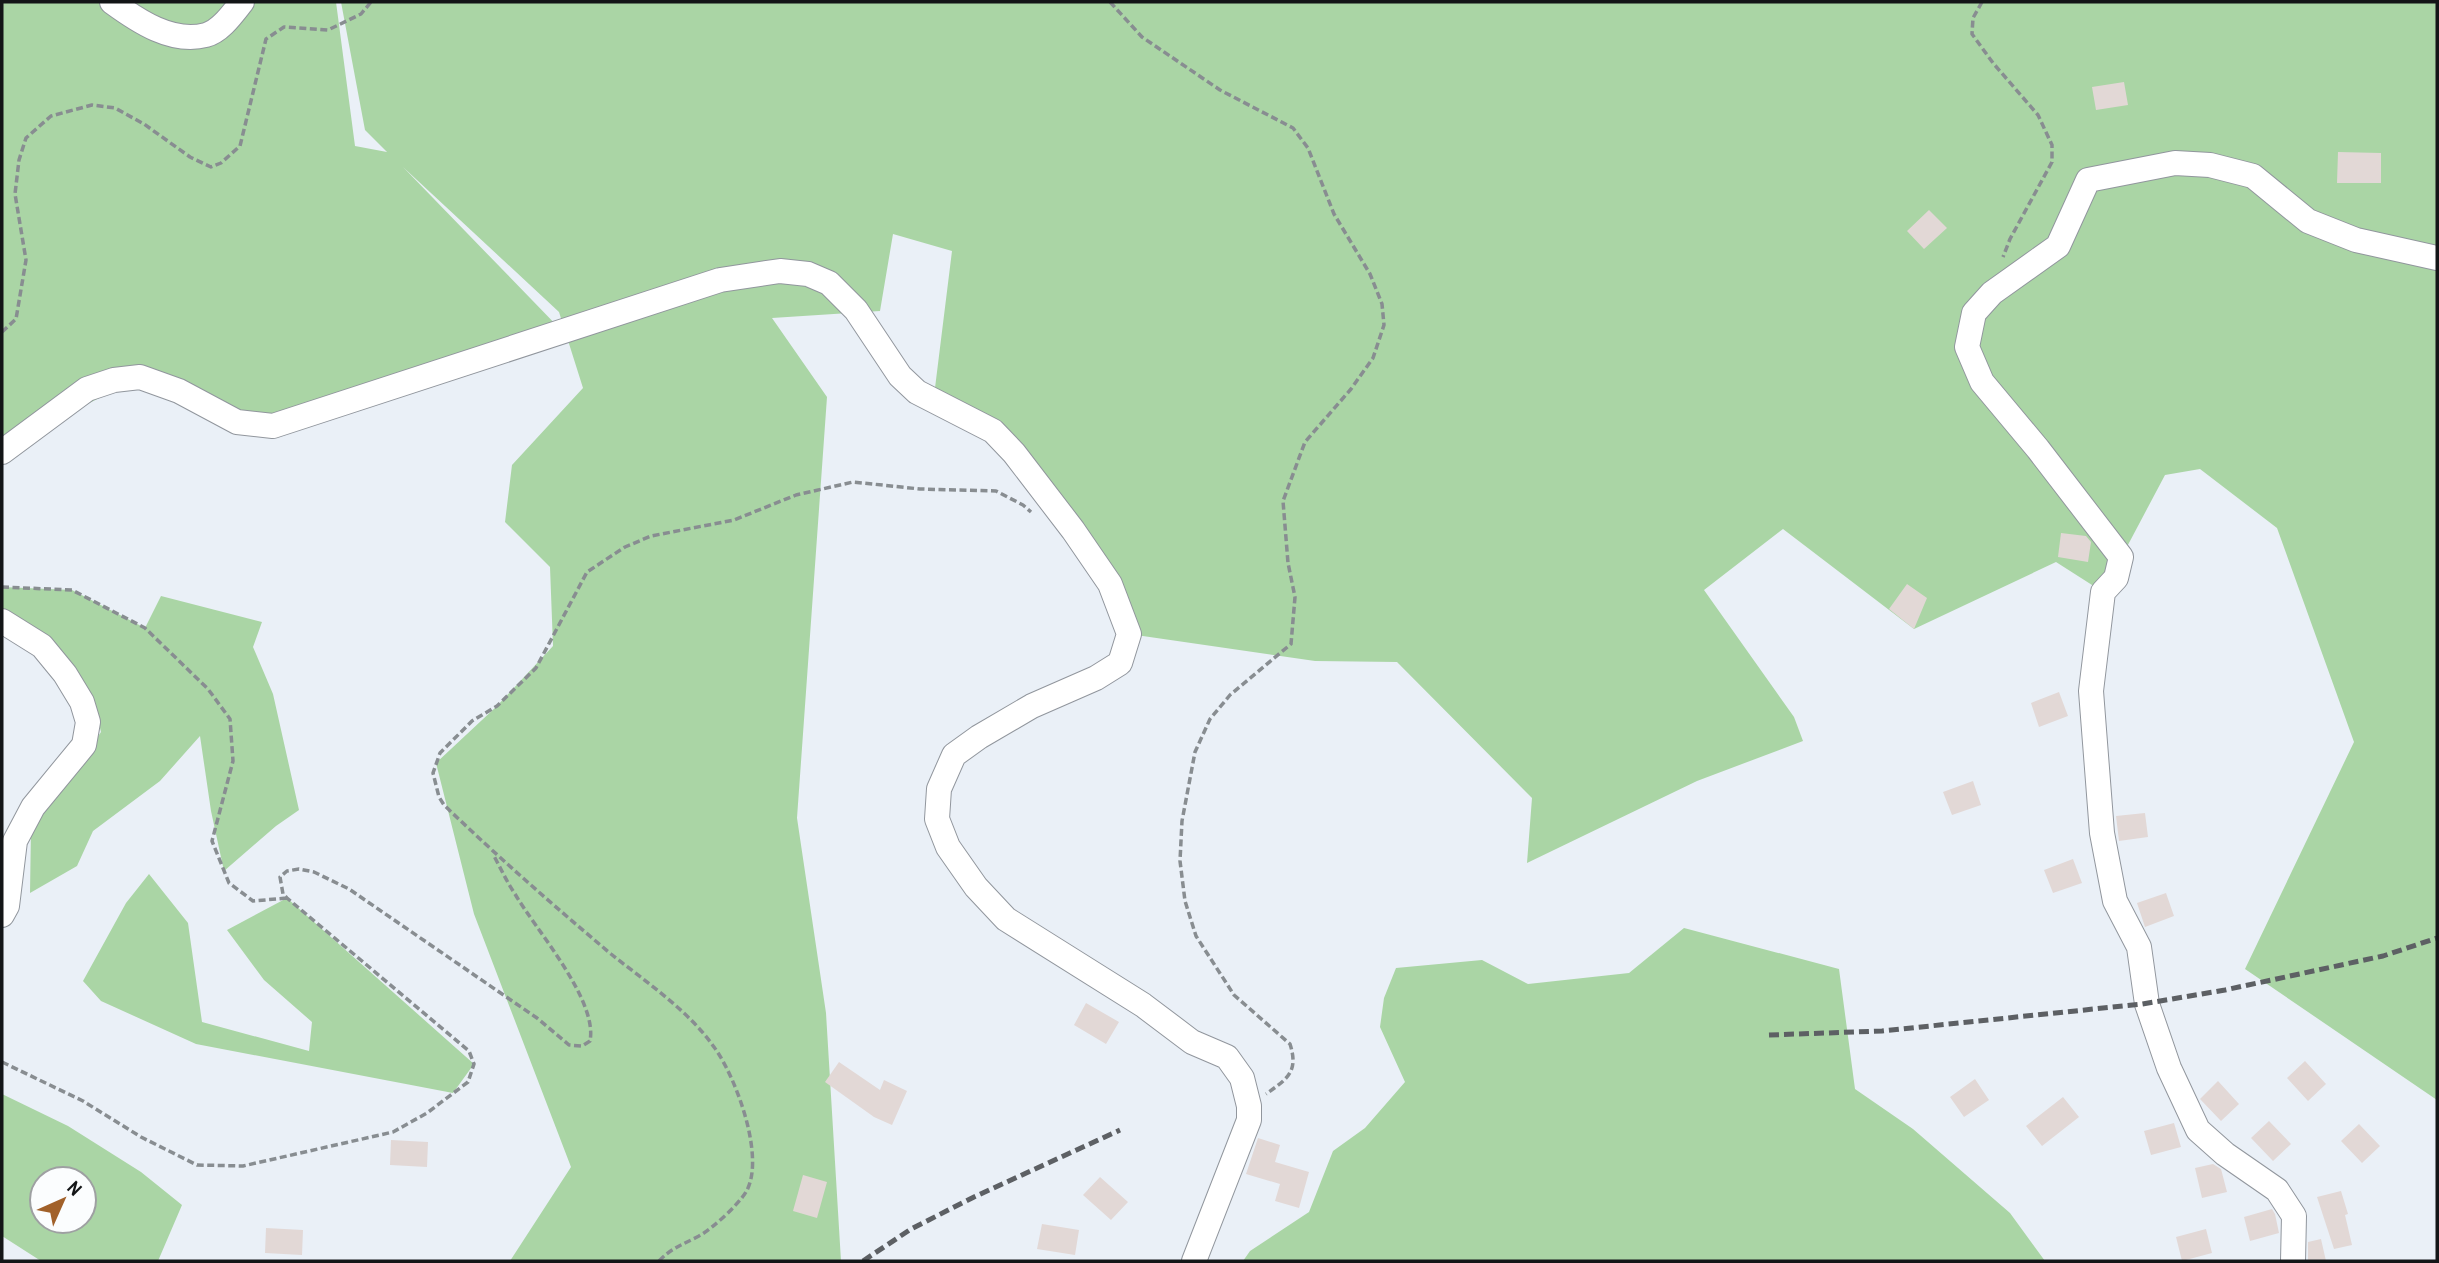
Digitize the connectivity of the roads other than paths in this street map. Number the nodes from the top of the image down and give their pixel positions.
1 (112, 2) edge
2 (242, 2) edge
3 (2437, 258) edge
4 (2, 452) edge
5 (2, 621) edge
6 (2, 915) edge
7 (1194, 1261) edge
8 (2293, 1261) edge

1 - 2 street
3 - 8 street
4 - 7 street
5 - 6 street

